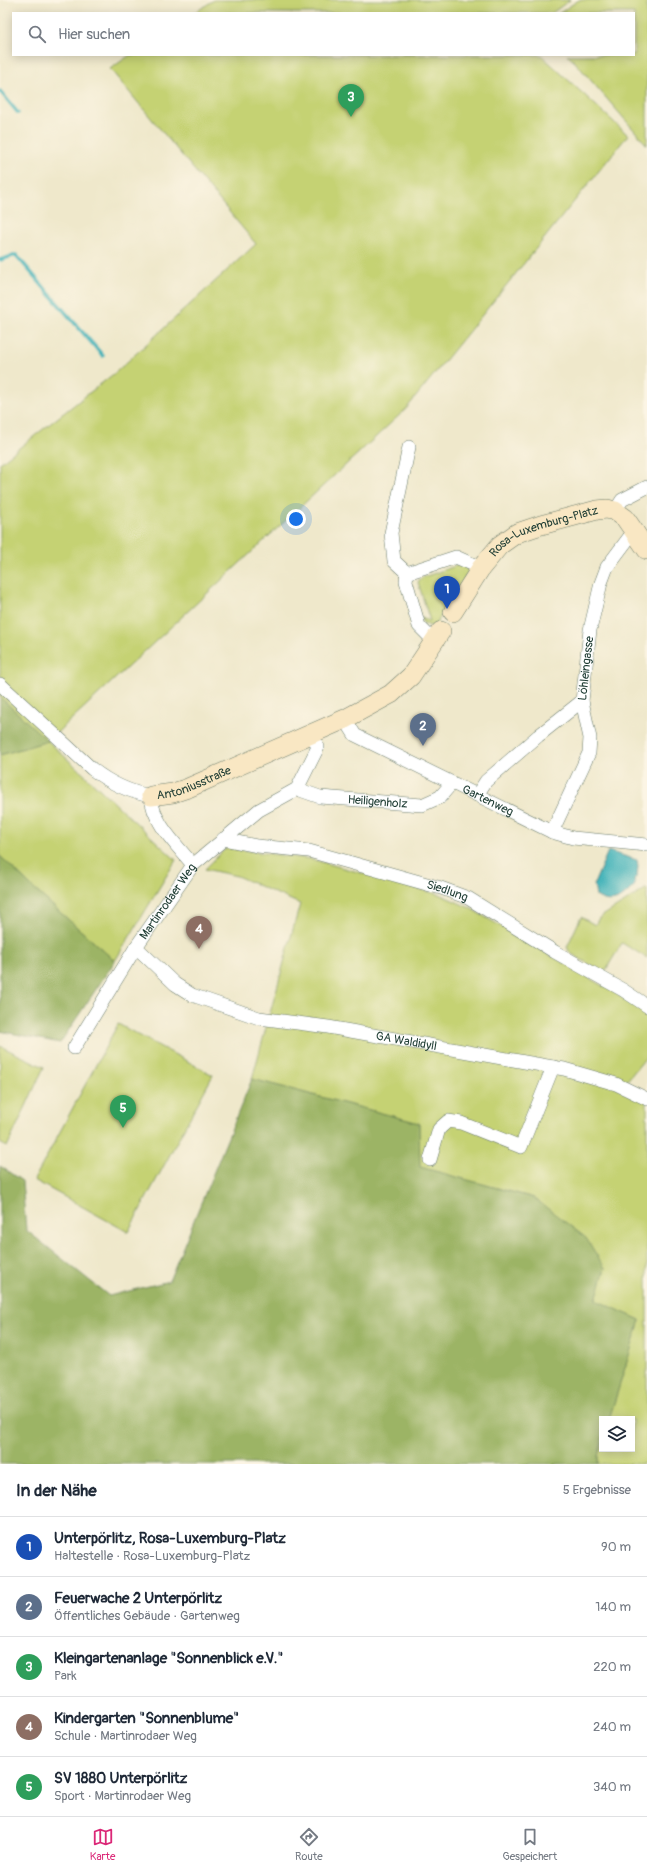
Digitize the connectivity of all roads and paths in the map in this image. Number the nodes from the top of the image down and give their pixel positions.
1 (409, 447) dead end
2 (647, 487) edge
3 (615, 511) junction
4 (634, 532) junction
5 (647, 550) edge
6 (481, 568) junction
7 (407, 573) junction
8 (453, 612) joint
9 (438, 636) junction
10 (0, 684) edge
11 (582, 701) junction
12 (345, 719) junction
13 (311, 734) junction
14 (452, 783) junction
15 (297, 789) junction
16 (477, 795) junction
17 (151, 796) junction
18 (552, 832) junction
19 (223, 839) junction
20 (647, 845) edge
21 (193, 865) junction
22 (136, 947) junction
23 (647, 1006) edge
24 (259, 1018) joint
25 (74, 1048) dead end
26 (553, 1067) junction
27 (647, 1099) edge
28 (430, 1160) dead end

1 - 7 street
2 - 3 street
3 - 4 street
3 - 6 street, Rosa-Luxemburg-Platz
4 - 5 street
4 - 11 street, Löhleingasse
6 - 7 street, Rosa-Luxemburg-Platz
6 - 8 street, Rosa-Luxemburg-Platz
7 - 9 street
8 - 9 street, Rosa-Luxemburg-Platz
9 - 12 street, Rosa-Luxemburg-Platz
10 - 17 street, Antoniusstraße
11 - 16 street
11 - 18 street, Löhleingasse
12 - 13 street, Antoniusstraße
12 - 14 street, Gartenweg
13 - 15 street
13 - 17 street, Antoniusstraße
14 - 15 street, Heiligenholz
14 - 16 street, Gartenweg
15 - 19 street
16 - 18 street, Gartenweg
17 - 21 street, Martinrodaer Weg
18 - 20 street, Gartenweg
19 - 21 street
19 - 23 street, Siedlung
21 - 22 street, Martinrodaer Weg
22 - 24 street, Martinrodaer Weg
22 - 25 street, Martinrodaer Weg
24 - 26 street, GA Waldidyll
26 - 27 street, GA Waldidyll
26 - 28 street

